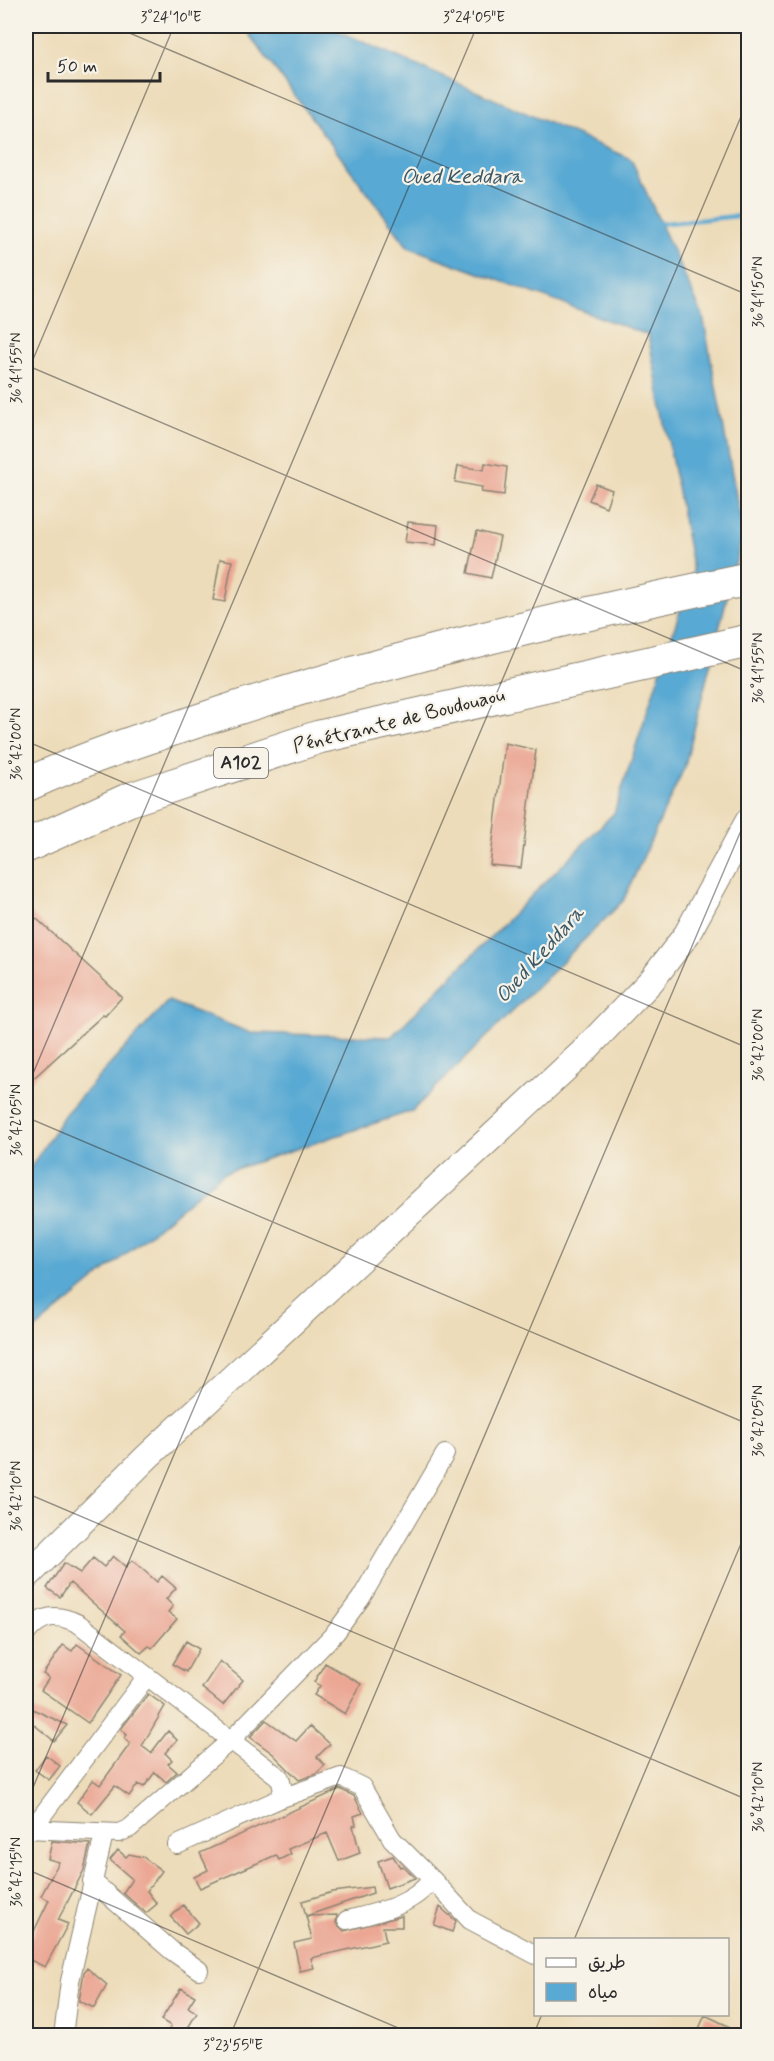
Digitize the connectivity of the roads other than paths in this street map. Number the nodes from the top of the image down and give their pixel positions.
1 (748, 579) edge
2 (748, 641) edge
3 (26, 785) edge
4 (748, 822) edge
5 (26, 846) edge
6 (445, 1454) dead end
7 (26, 1577) edge
8 (26, 1634) edge
9 (147, 1676) junction
10 (231, 1740) junction
11 (279, 1799) junction
12 (28, 1829) edge
13 (104, 1834) junction
14 (177, 1845) dead end
15 (432, 1879) junction
16 (92, 1881) junction
17 (347, 1920) dead end
18 (534, 1954) edge
19 (199, 1970) dead end
20 (63, 2036) edge

1 - 3 highway
2 - 5 highway, Pénétrante de Boudouaou / A102
4 - 7 main road
6 - 10 street
8 - 9 street
9 - 10 street
9 - 12 street
10 - 11 street
10 - 13 street
11 - 14 street
11 - 15 street
12 - 13 street
13 - 16 street
15 - 17 street
15 - 18 street
16 - 19 street
16 - 20 street

